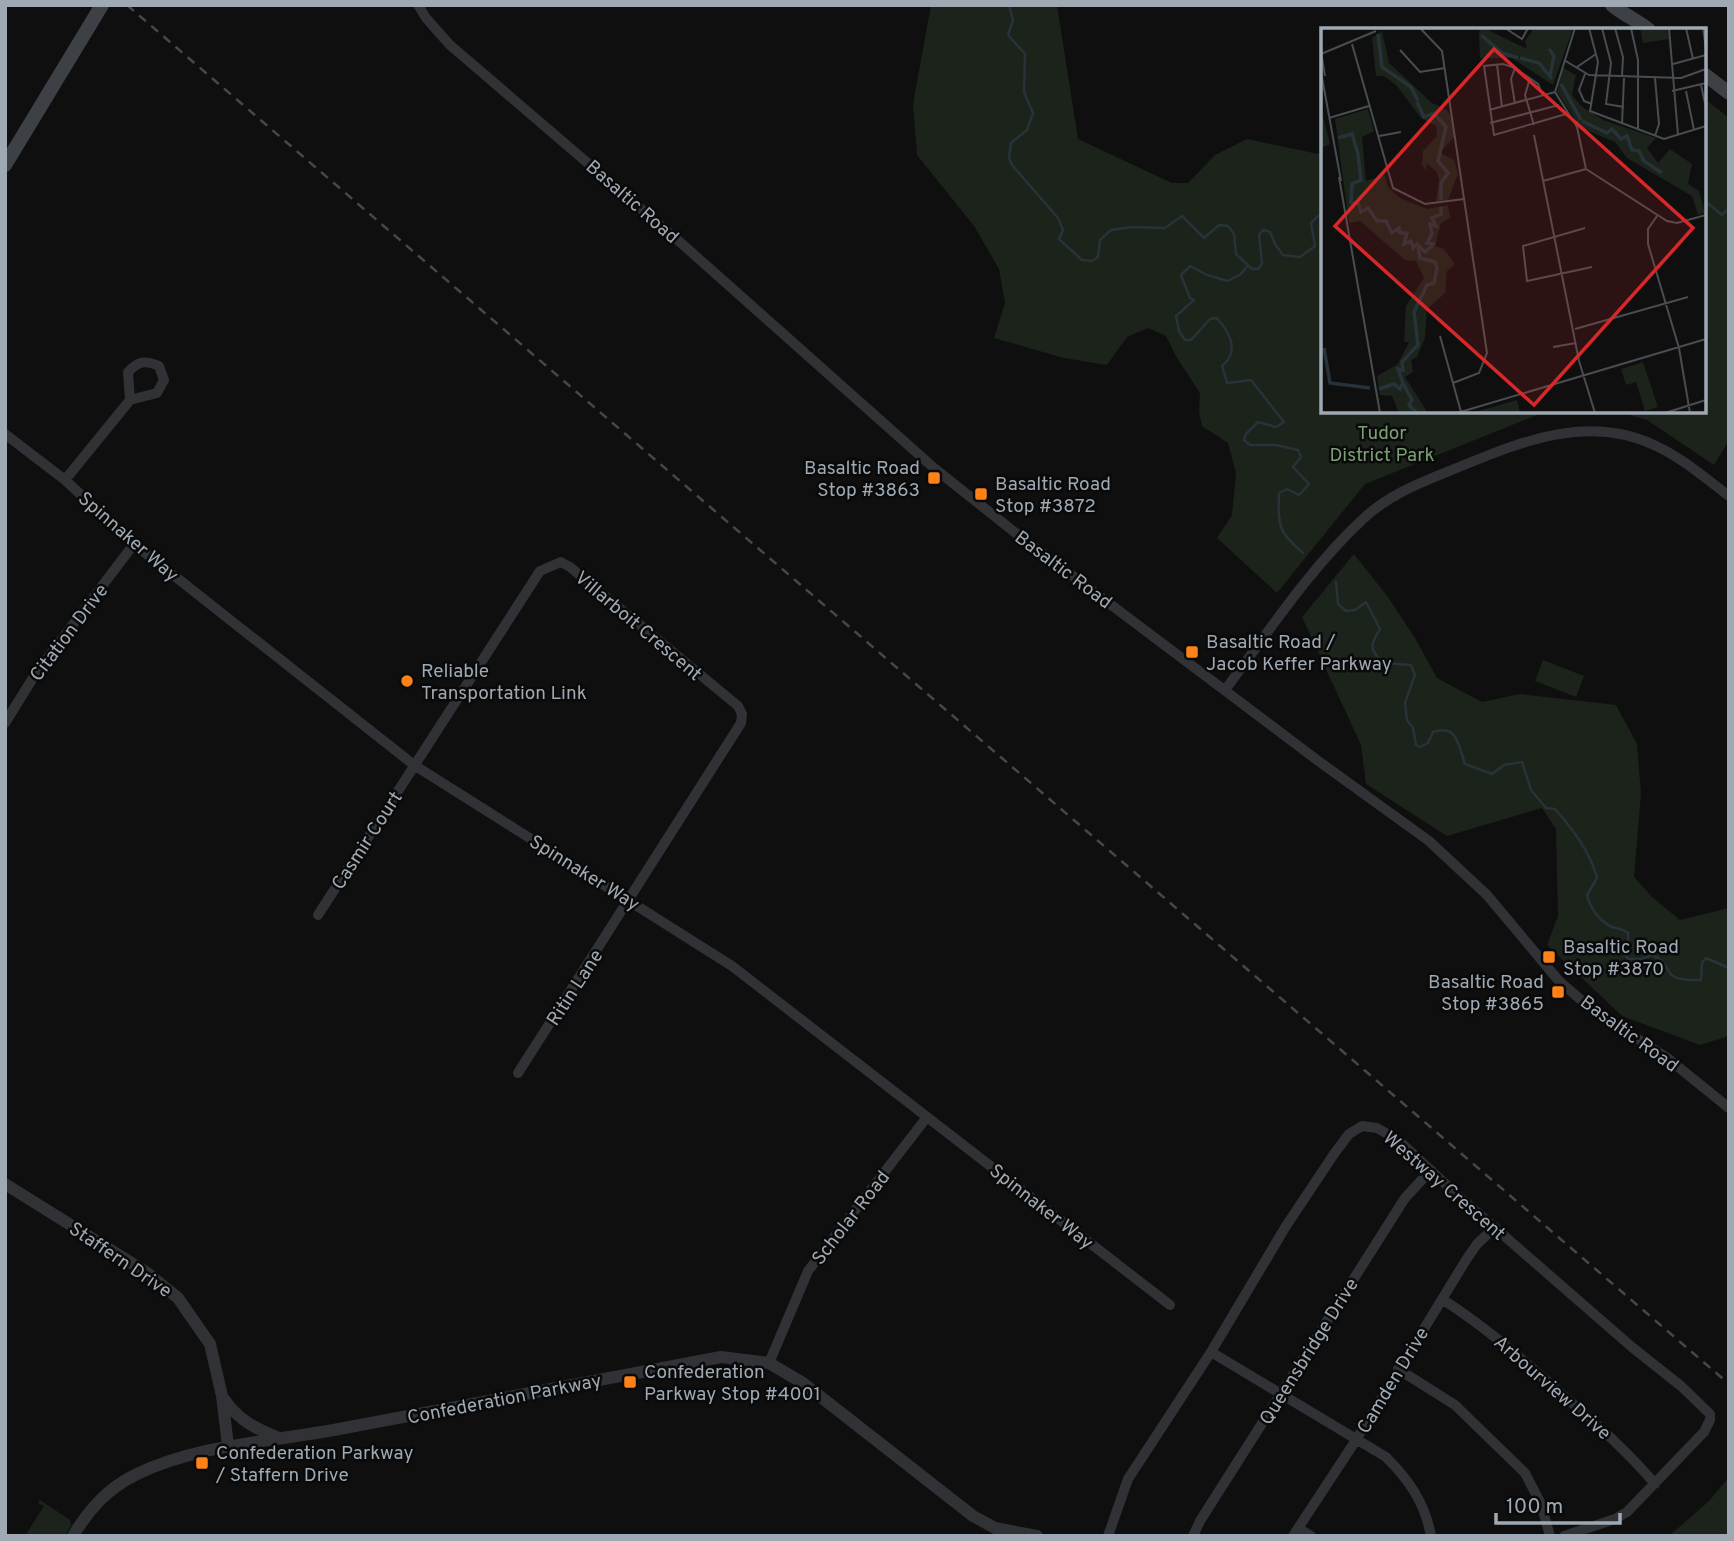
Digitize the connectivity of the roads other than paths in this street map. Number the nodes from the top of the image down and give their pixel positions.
1 (102, 5) edge
2 (418, 5) edge
3 (1612, 5) edge
4 (1634, 12) edge
5 (1647, 28) edge
6 (1706, 76) edge
7 (1729, 93) edge
8 (5, 165) edge
9 (130, 400) junction
10 (5, 434) edge
11 (65, 480) junction
12 (1729, 496) edge
13 (134, 544) junction
14 (1225, 690) junction
15 (5, 723) edge
16 (414, 765) junction
17 (631, 900) junction
18 (318, 915) dead end
19 (518, 1073) dead end
20 (1729, 1108) edge
21 (927, 1117) junction
22 (1431, 1170) junction
23 (5, 1184) edge
24 (1495, 1227) junction
25 (1442, 1299) junction
26 (1170, 1305) dead end
27 (1211, 1352) junction
28 (769, 1363) junction
29 (1398, 1369) junction
30 (1280, 1395) junction
31 (222, 1396) junction
32 (280, 1438) junction
33 (1356, 1440) junction
34 (228, 1446) junction
35 (1655, 1484) junction
36 (1296, 1532) edge
37 (73, 1536) edge
38 (1037, 1536) edge
39 (1108, 1536) edge
40 (1193, 1536) edge
41 (1311, 1536) edge
42 (1431, 1536) edge
43 (1550, 1536) edge
44 (1564, 1536) edge

1 - 8 main road
2 - 14 street, Basaltic Road
3 - 4 main road
4 - 5 main road
6 - 7 main road
9 - 9 street
9 - 11 street
10 - 11 street, Spinnaker Way
11 - 13 street, Spinnaker Way
12 - 14 street
13 - 15 street, Citation Drive
13 - 16 street, Spinnaker Way
14 - 20 street, Basaltic Road
16 - 17 street, Spinnaker Way
16 - 17 street, Villarboit Crescent
16 - 18 street, Casmir Court
17 - 19 street, Ritin Lane
17 - 21 street, Spinnaker Way
21 - 26 street, Spinnaker Way
21 - 28 street, Scholar Road
22 - 24 street, Westway Crescent
22 - 27 street, Westway Crescent
22 - 30 street, Queensbridge Drive
23 - 31 street, Staffern Drive
24 - 25 street, Camden Drive
24 - 35 street, Westway Crescent
25 - 29 street, Camden Drive
25 - 35 street, Arbourview Drive
27 - 30 street
27 - 39 street, Westway Crescent
28 - 32 street, Confederation Parkway
28 - 38 street, Confederation Parkway
29 - 33 street, Camden Drive
29 - 43 street
30 - 33 street
30 - 40 street, Queensbridge Drive
31 - 32 street, Staffern Drive
31 - 34 street, Staffern Drive
32 - 34 street, Confederation Parkway
33 - 36 street, Camden Drive
33 - 42 street
34 - 37 street, Confederation Parkway
35 - 44 street, Westway Crescent
36 - 41 street

